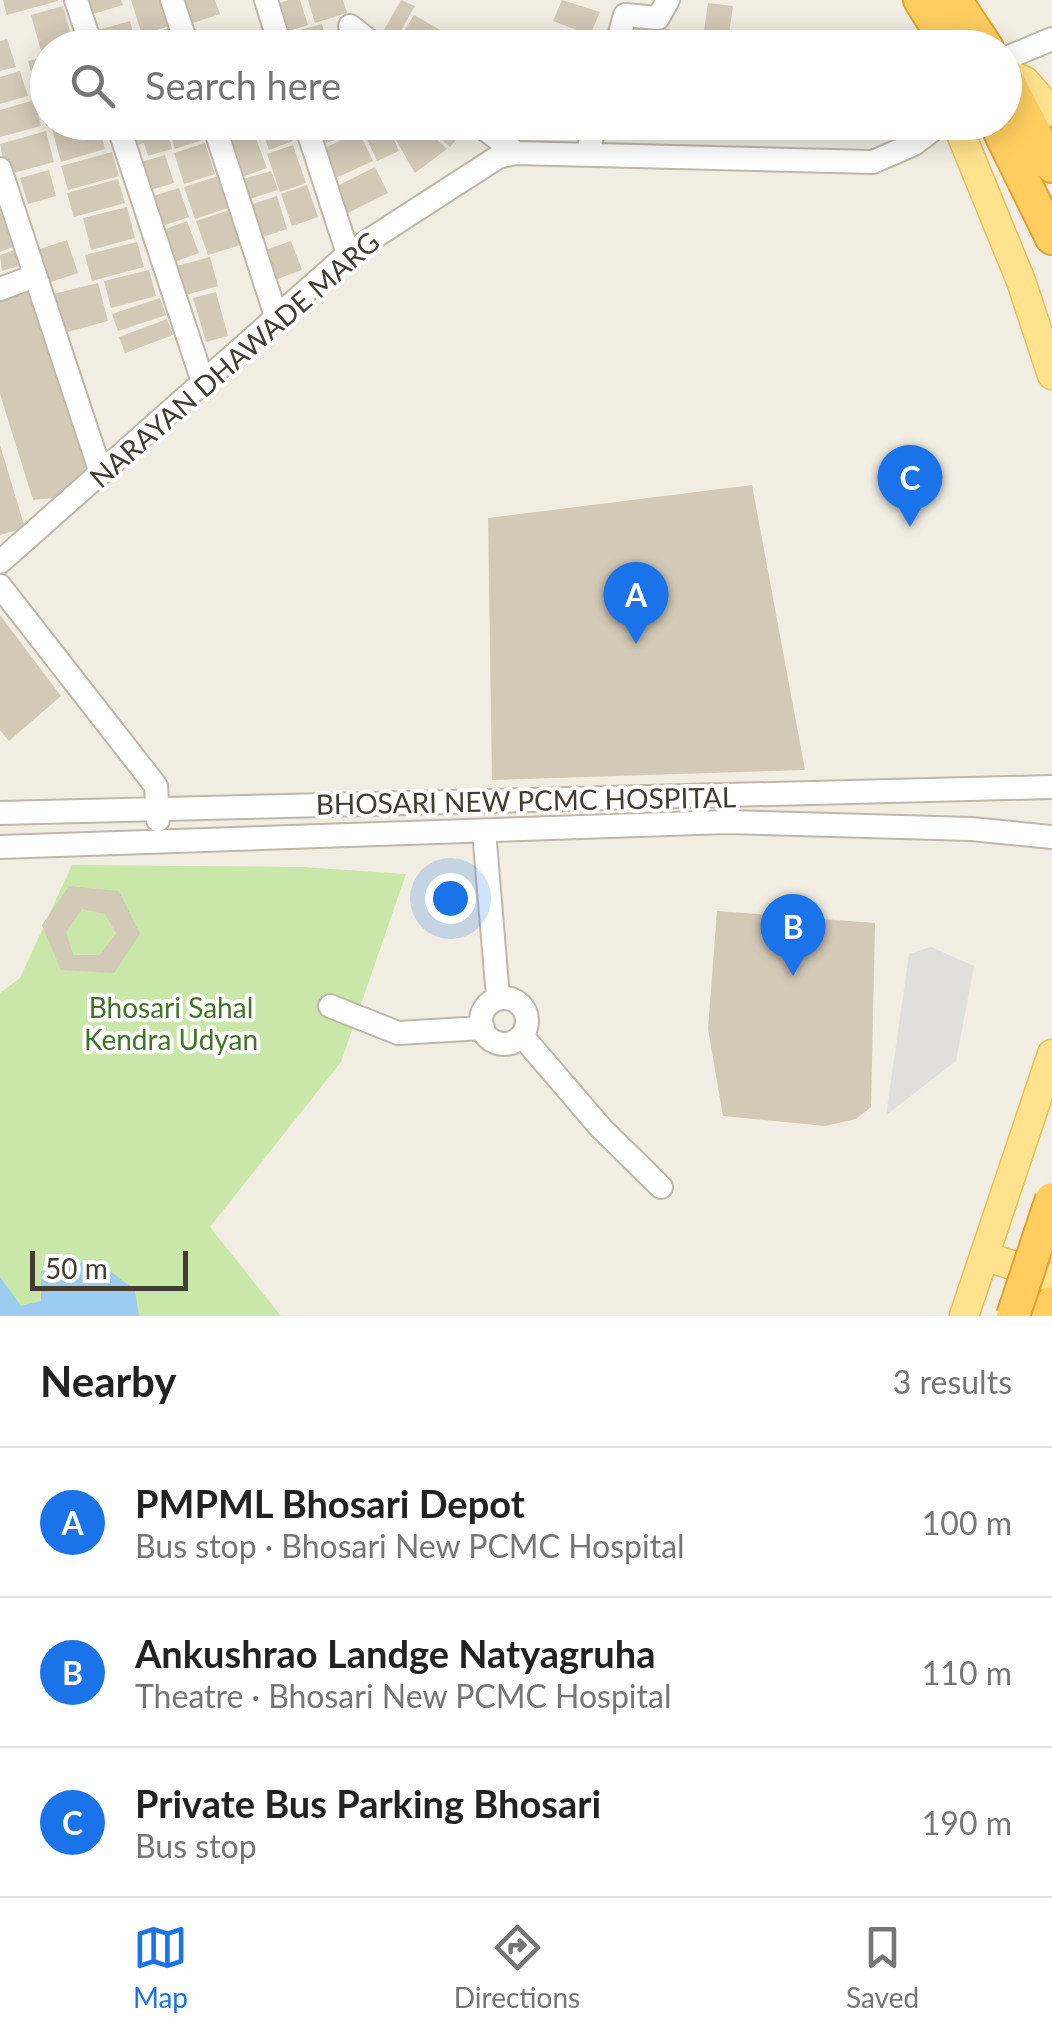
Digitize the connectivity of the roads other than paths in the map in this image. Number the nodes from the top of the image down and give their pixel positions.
1 (76, 0) edge
2 (172, 0) edge
3 (266, 0) edge
4 (668, 0) edge
5 (956, 0) edge
6 (350, 26) dead end
7 (86, 30) edge
8 (182, 30) edge
9 (275, 30) edge
10 (355, 30) edge
11 (621, 30) edge
12 (975, 30) edge
13 (1052, 39) edge
14 (1022, 51) edge
15 (1022, 126) edge
16 (1022, 133) edge
17 (123, 140) edge
18 (218, 140) edge
19 (312, 140) edge
20 (499, 140) edge
21 (591, 140) edge
22 (919, 140) edge
23 (963, 140) edge
24 (516, 153) junction
25 (587, 155) junction
26 (1052, 166) edge
27 (0, 169) edge
28 (1052, 238) edge
29 (348, 254) junction
30 (36, 276) junction
31 (0, 289) edge
32 (276, 316) junction
33 (1052, 375) edge
34 (202, 379) junction
35 (101, 473) junction
36 (0, 562) edge
37 (0, 586) edge
38 (1052, 787) edge
39 (157, 809) junction
40 (0, 813) edge
41 (484, 831) junction
42 (1052, 837) edge
43 (159, 844) junction
44 (5, 851) edge
45 (498, 997) junction
46 (330, 1006) dead end
47 (483, 1028) junction
48 (523, 1037) junction
49 (1052, 1054) edge
50 (661, 1187) dead end
51 (1052, 1199) edge
52 (984, 1256) junction
53 (1052, 1278) edge
54 (1052, 1303) edge
55 (964, 1316) edge
56 (1013, 1316) edge
57 (1048, 1316) edge

1 - 7 street
2 - 8 street
3 - 9 street
4 - 11 street
5 - 12 highway
6 - 10 street
13 - 14 street
15 - 26 highway
16 - 28 highway
17 - 34 street
18 - 32 street
19 - 29 street
20 - 24 street
21 - 25 street
22 - 25 street, NARAYAN DHAWADE MARG
23 - 33 main road
24 - 25 street, NARAYAN DHAWADE MARG
24 - 29 street, NARAYAN DHAWADE MARG
27 - 30 street
29 - 32 street, NARAYAN DHAWADE MARG
30 - 31 street
30 - 35 street
32 - 34 street, NARAYAN DHAWADE MARG
34 - 35 street, NARAYAN DHAWADE MARG
35 - 36 street, NARAYAN DHAWADE MARG
37 - 39 street
38 - 39 street, BHOSARI NEW PCMC HOSPITAL
39 - 40 street, BHOSARI NEW PCMC HOSPITAL
39 - 43 street
41 - 42 street, BHOSARI NEW PCMC HOSPITAL
41 - 43 street, BHOSARI NEW PCMC HOSPITAL
41 - 45 street
43 - 44 street, BHOSARI NEW PCMC HOSPITAL
45 - 47 street
45 - 48 street
46 - 47 street
47 - 48 street
48 - 50 street
49 - 52 main road
51 - 56 highway, bridge
52 - 53 main road
52 - 55 main road
54 - 57 highway

